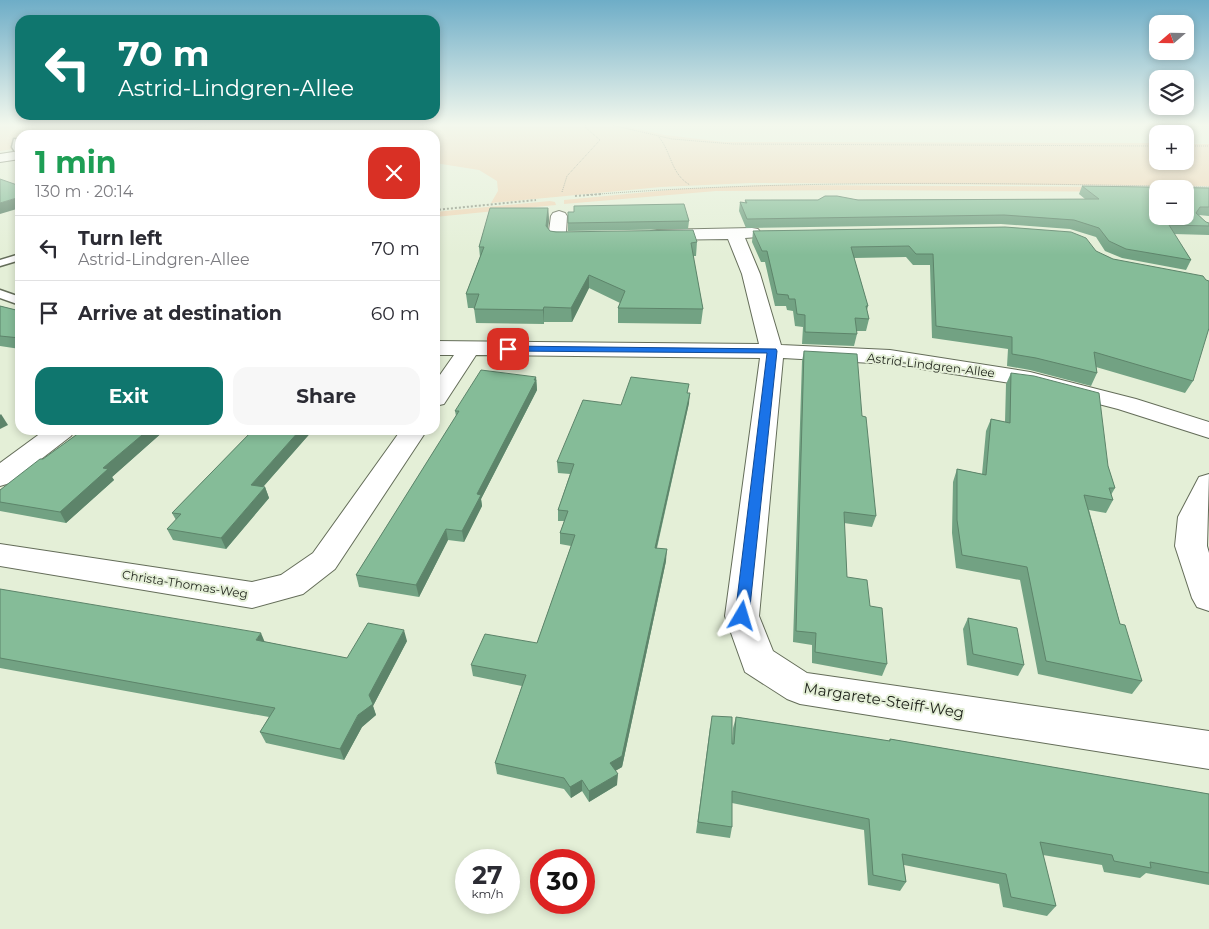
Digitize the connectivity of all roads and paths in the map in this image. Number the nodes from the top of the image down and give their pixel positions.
1 (575, 167) edge
2 (672, 167) edge
3 (693, 186) junction
4 (1148, 186) joint
5 (1209, 187) edge
6 (571, 197) dead end
7 (562, 198) dead end
8 (540, 200) dead end
9 (440, 210) edge
10 (559, 216) dead end
11 (772, 233) edge
12 (735, 234) junction
13 (607, 236) edge
14 (636, 236) edge
15 (15, 258) edge
16 (0, 263) edge
17 (0, 294) edge
18 (15, 299) edge
19 (440, 348) edge
20 (470, 348) junction
21 (772, 351) junction
22 (440, 392) edge
23 (1209, 430) edge
24 (55, 435) edge
25 (411, 435) edge
26 (0, 477) edge
27 (1209, 483) edge
28 (0, 555) edge
29 (1209, 598) edge
30 (1209, 750) edge

1 - 7 path
2 - 3 path
3 - 4 path
3 - 6 path
4 - 5 path
8 - 9 path
10 - 13 street
11 - 12 street
12 - 14 street
12 - 21 street
15 - 16 lane
17 - 18 lane
19 - 20 street, Astrid-Lindgren-Allee
20 - 21 street, Astrid-Lindgren-Allee
20 - 22 street
21 - 23 street, Astrid-Lindgren-Allee
21 - 30 street, Margarete-Steiff-Weg
24 - 26 street
25 - 28 street, Christa-Thomas-Weg
27 - 29 street

